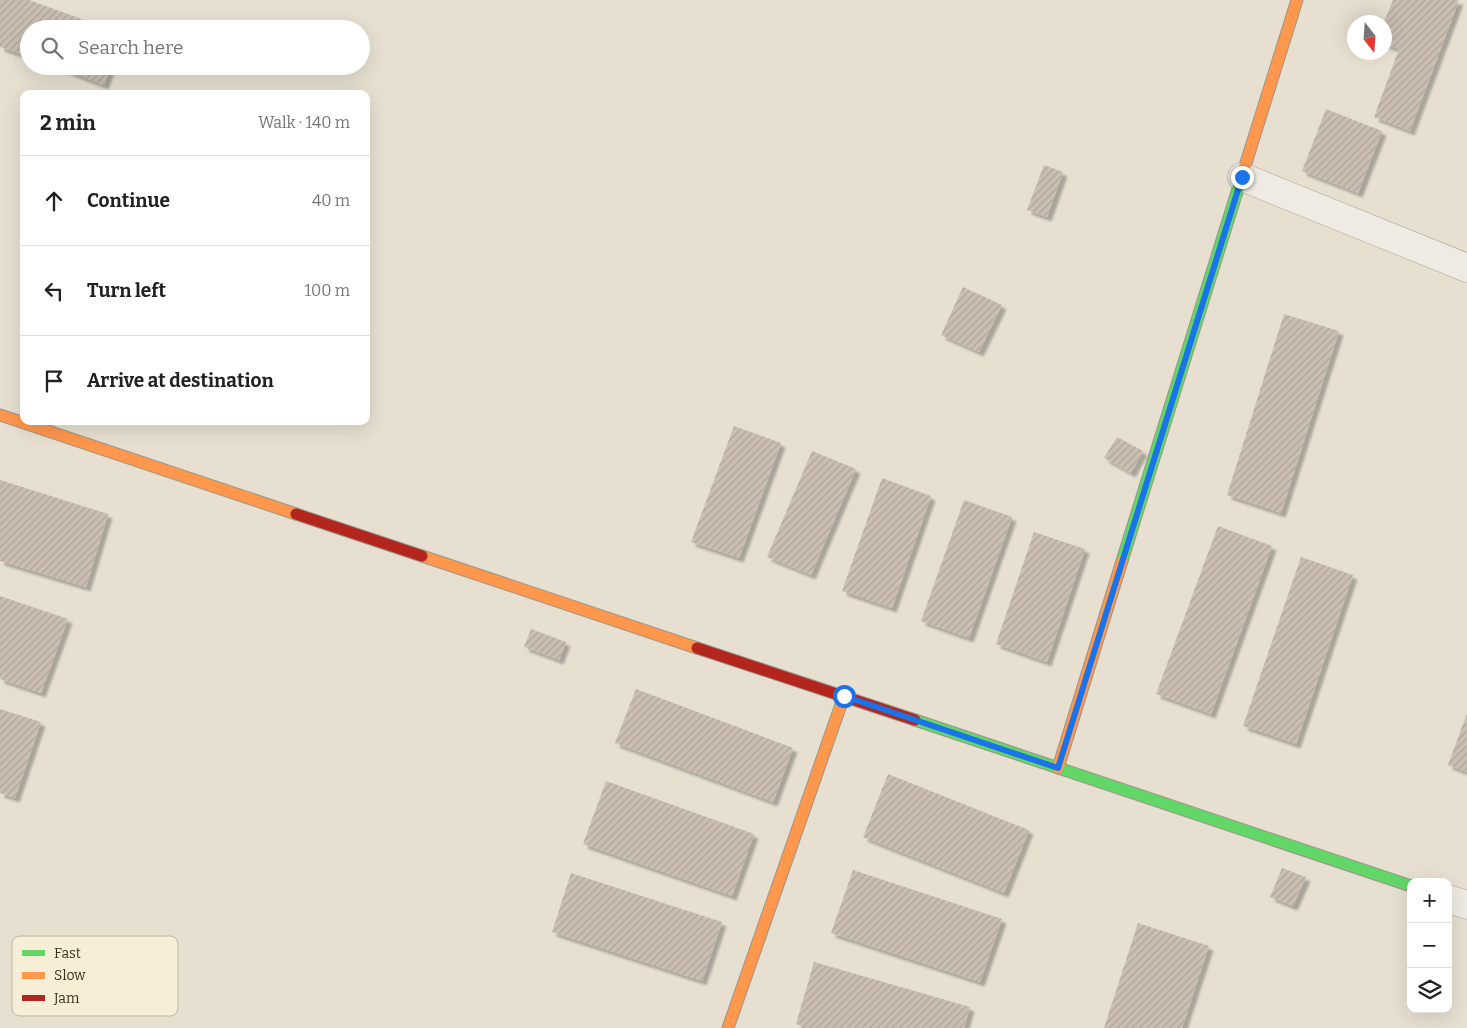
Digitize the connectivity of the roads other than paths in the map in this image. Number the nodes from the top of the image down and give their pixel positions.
1 (1298, 0) edge
2 (1242, 177) junction
3 (1467, 268) edge
4 (0, 415) edge
5 (20, 422) edge
6 (30, 425) edge
7 (844, 696) junction
8 (1058, 768) junction
9 (1407, 885) edge
10 (1452, 900) edge
11 (1467, 905) edge
12 (728, 1028) edge

1 - 2 street
2 - 3 street
2 - 8 street
4 - 5 street
6 - 7 street
7 - 8 street
7 - 12 street
8 - 9 street
10 - 11 street

